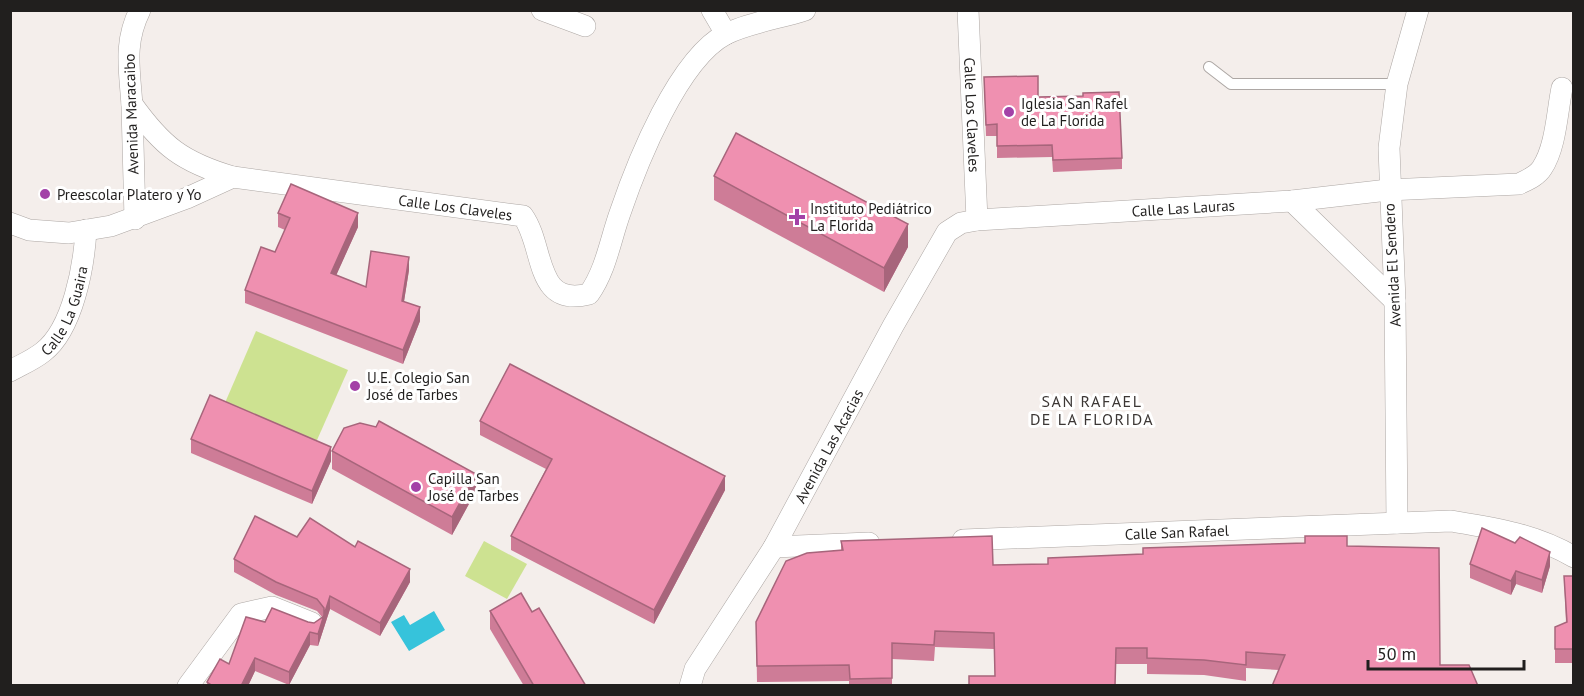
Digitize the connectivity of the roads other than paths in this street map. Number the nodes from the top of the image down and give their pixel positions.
1 (140, 10) edge
2 (542, 10) edge
3 (712, 10) edge
4 (805, 10) edge
5 (968, 10) edge
6 (1418, 10) edge
7 (585, 26) dead end
8 (726, 34) junction
9 (1209, 67) dead end
10 (1397, 84) junction
11 (1562, 88) dead end
12 (132, 104) junction
13 (233, 177) junction
14 (1388, 190) junction
15 (1292, 201) junction
16 (135, 219) junction
17 (977, 220) junction
18 (10, 223) edge
19 (87, 230) junction
20 (1395, 301) junction
21 (10, 371) edge
22 (1397, 523) junction
23 (942, 540) edge
24 (894, 542) edge
25 (774, 547) junction
26 (1574, 557) edge
27 (312, 623) edge
28 (188, 686) edge
29 (690, 686) edge

1 - 12 street, Avenida Maracaibo
2 - 7 street
3 - 8 street
4 - 8 street, Calle Los Claveles
5 - 17 street, Calle Los Claveles
6 - 10 street, Avenida El Sendero
8 - 13 street, Calle Los Claveles
9 - 10 lane
10 - 14 street, Avenida El Sendero
11 - 14 street, Calle Las Lauras
12 - 13 street
12 - 16 street, Avenida Maracaibo
13 - 16 street
14 - 15 street, Calle Las Lauras
14 - 20 street, Avenida El Sendero
15 - 17 street, Calle Las Lauras
15 - 20 street
16 - 19 street
17 - 25 street, Avenida Las Acacias
18 - 19 street
19 - 21 street, Calle La Guaira
20 - 22 street, Avenida El Sendero
22 - 23 street, Calle San Rafael
22 - 26 street, Calle San Rafael
24 - 25 street
25 - 29 street, Avenida Las Acacias
27 - 28 street

